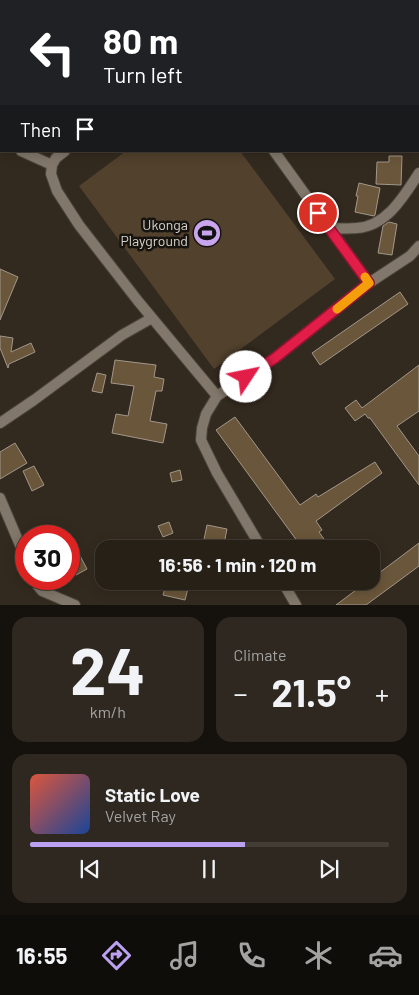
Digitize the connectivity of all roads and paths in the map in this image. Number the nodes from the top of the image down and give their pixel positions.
1 (23, 152) edge
2 (63, 152) edge
3 (275, 152) edge
4 (52, 166) junction
5 (419, 173) edge
6 (329, 228) junction
7 (419, 246) edge
8 (369, 283) junction
9 (152, 318) junction
10 (217, 396) junction
11 (0, 423) edge
12 (0, 498) edge
13 (15, 533) edge
14 (257, 540) edge
15 (41, 590) edge
16 (287, 590) edge
17 (75, 605) edge
18 (296, 605) edge

1 - 4 street
2 - 4 street
3 - 6 street
4 - 9 street
5 - 6 street
6 - 8 street
7 - 8 street
8 - 10 street
9 - 10 street
9 - 11 street
10 - 14 street
12 - 13 street
15 - 17 street
16 - 18 street

